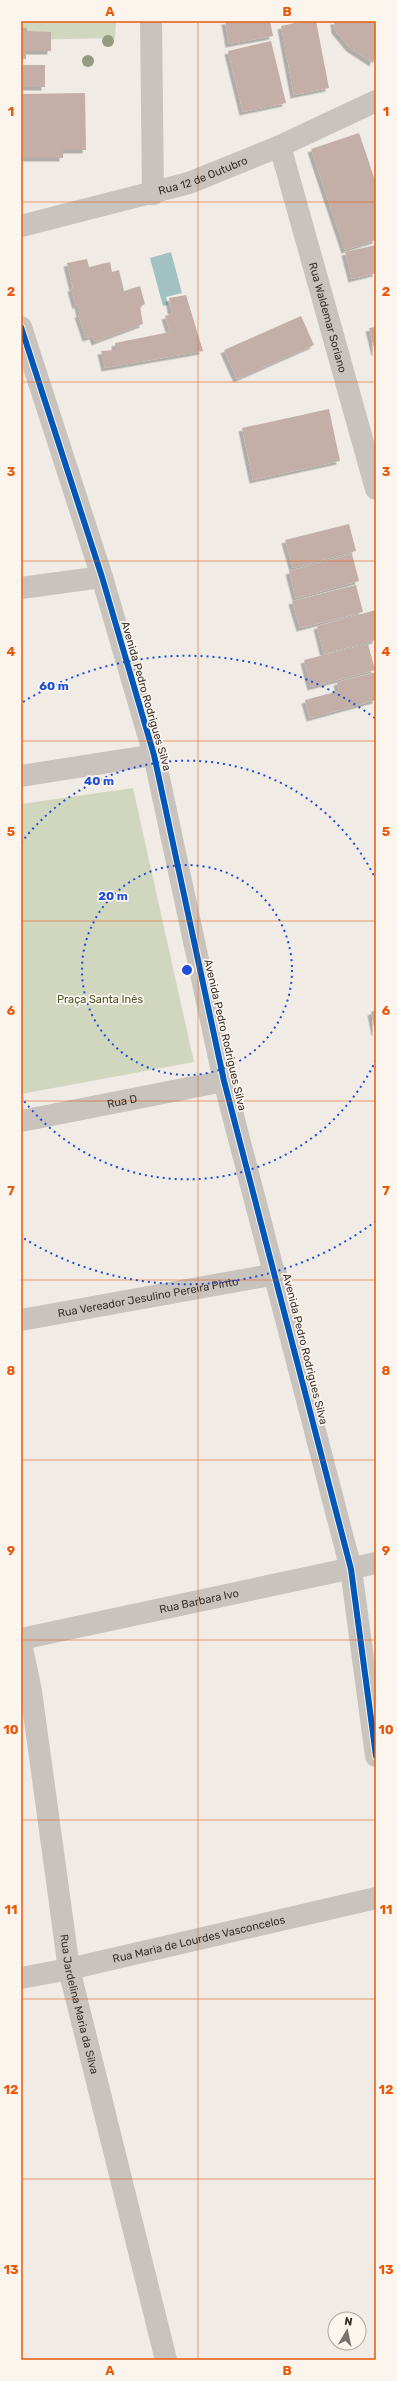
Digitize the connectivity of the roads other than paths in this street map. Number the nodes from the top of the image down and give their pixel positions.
1 (151, 21) edge
2 (376, 101) edge
3 (280, 146) junction
4 (153, 194) junction
5 (21, 226) edge
6 (21, 327) edge
7 (376, 489) edge
8 (102, 577) junction
9 (21, 588) edge
10 (154, 755) junction
11 (21, 776) edge
12 (224, 1081) junction
13 (21, 1121) edge
14 (276, 1274) junction
15 (21, 1320) edge
16 (376, 1563) edge
17 (351, 1569) junction
18 (21, 1640) edge
19 (21, 1643) edge
20 (376, 1756) edge
21 (376, 1898) edge
22 (69, 1969) junction
23 (21, 1978) edge
24 (166, 2360) edge

1 - 4 street
2 - 3 street, Rua 12 de Outubro
3 - 4 street, Rua 12 de Outubro
3 - 7 street, Rua Waldemar Soriano
4 - 5 street, Rua 12 de Outubro
6 - 8 street, Avenida Pedro Rodrigues Silva
8 - 9 street
8 - 10 street, Avenida Pedro Rodrigues Silva
10 - 11 street
10 - 12 street, Avenida Pedro Rodrigues Silva
12 - 13 street, Rua D
12 - 14 street, Avenida Pedro Rodrigues Silva
14 - 15 street, Rua Vereador Jesulino Pereira Pinto
14 - 17 street, Avenida Pedro Rodrigues Silva
16 - 17 street, Rua Barbara Ivo
17 - 18 street, Rua Barbara Ivo
17 - 20 street, Avenida Pedro Rodrigues Silva
19 - 22 street, Rua Jardelina Maria da Silva
21 - 22 street, Rua Maria de Lourdes Vasconcelos
22 - 23 street, Rua Maria de Lourdes Vasconcelos
22 - 24 street, Rua Jardelina Maria da Silva

